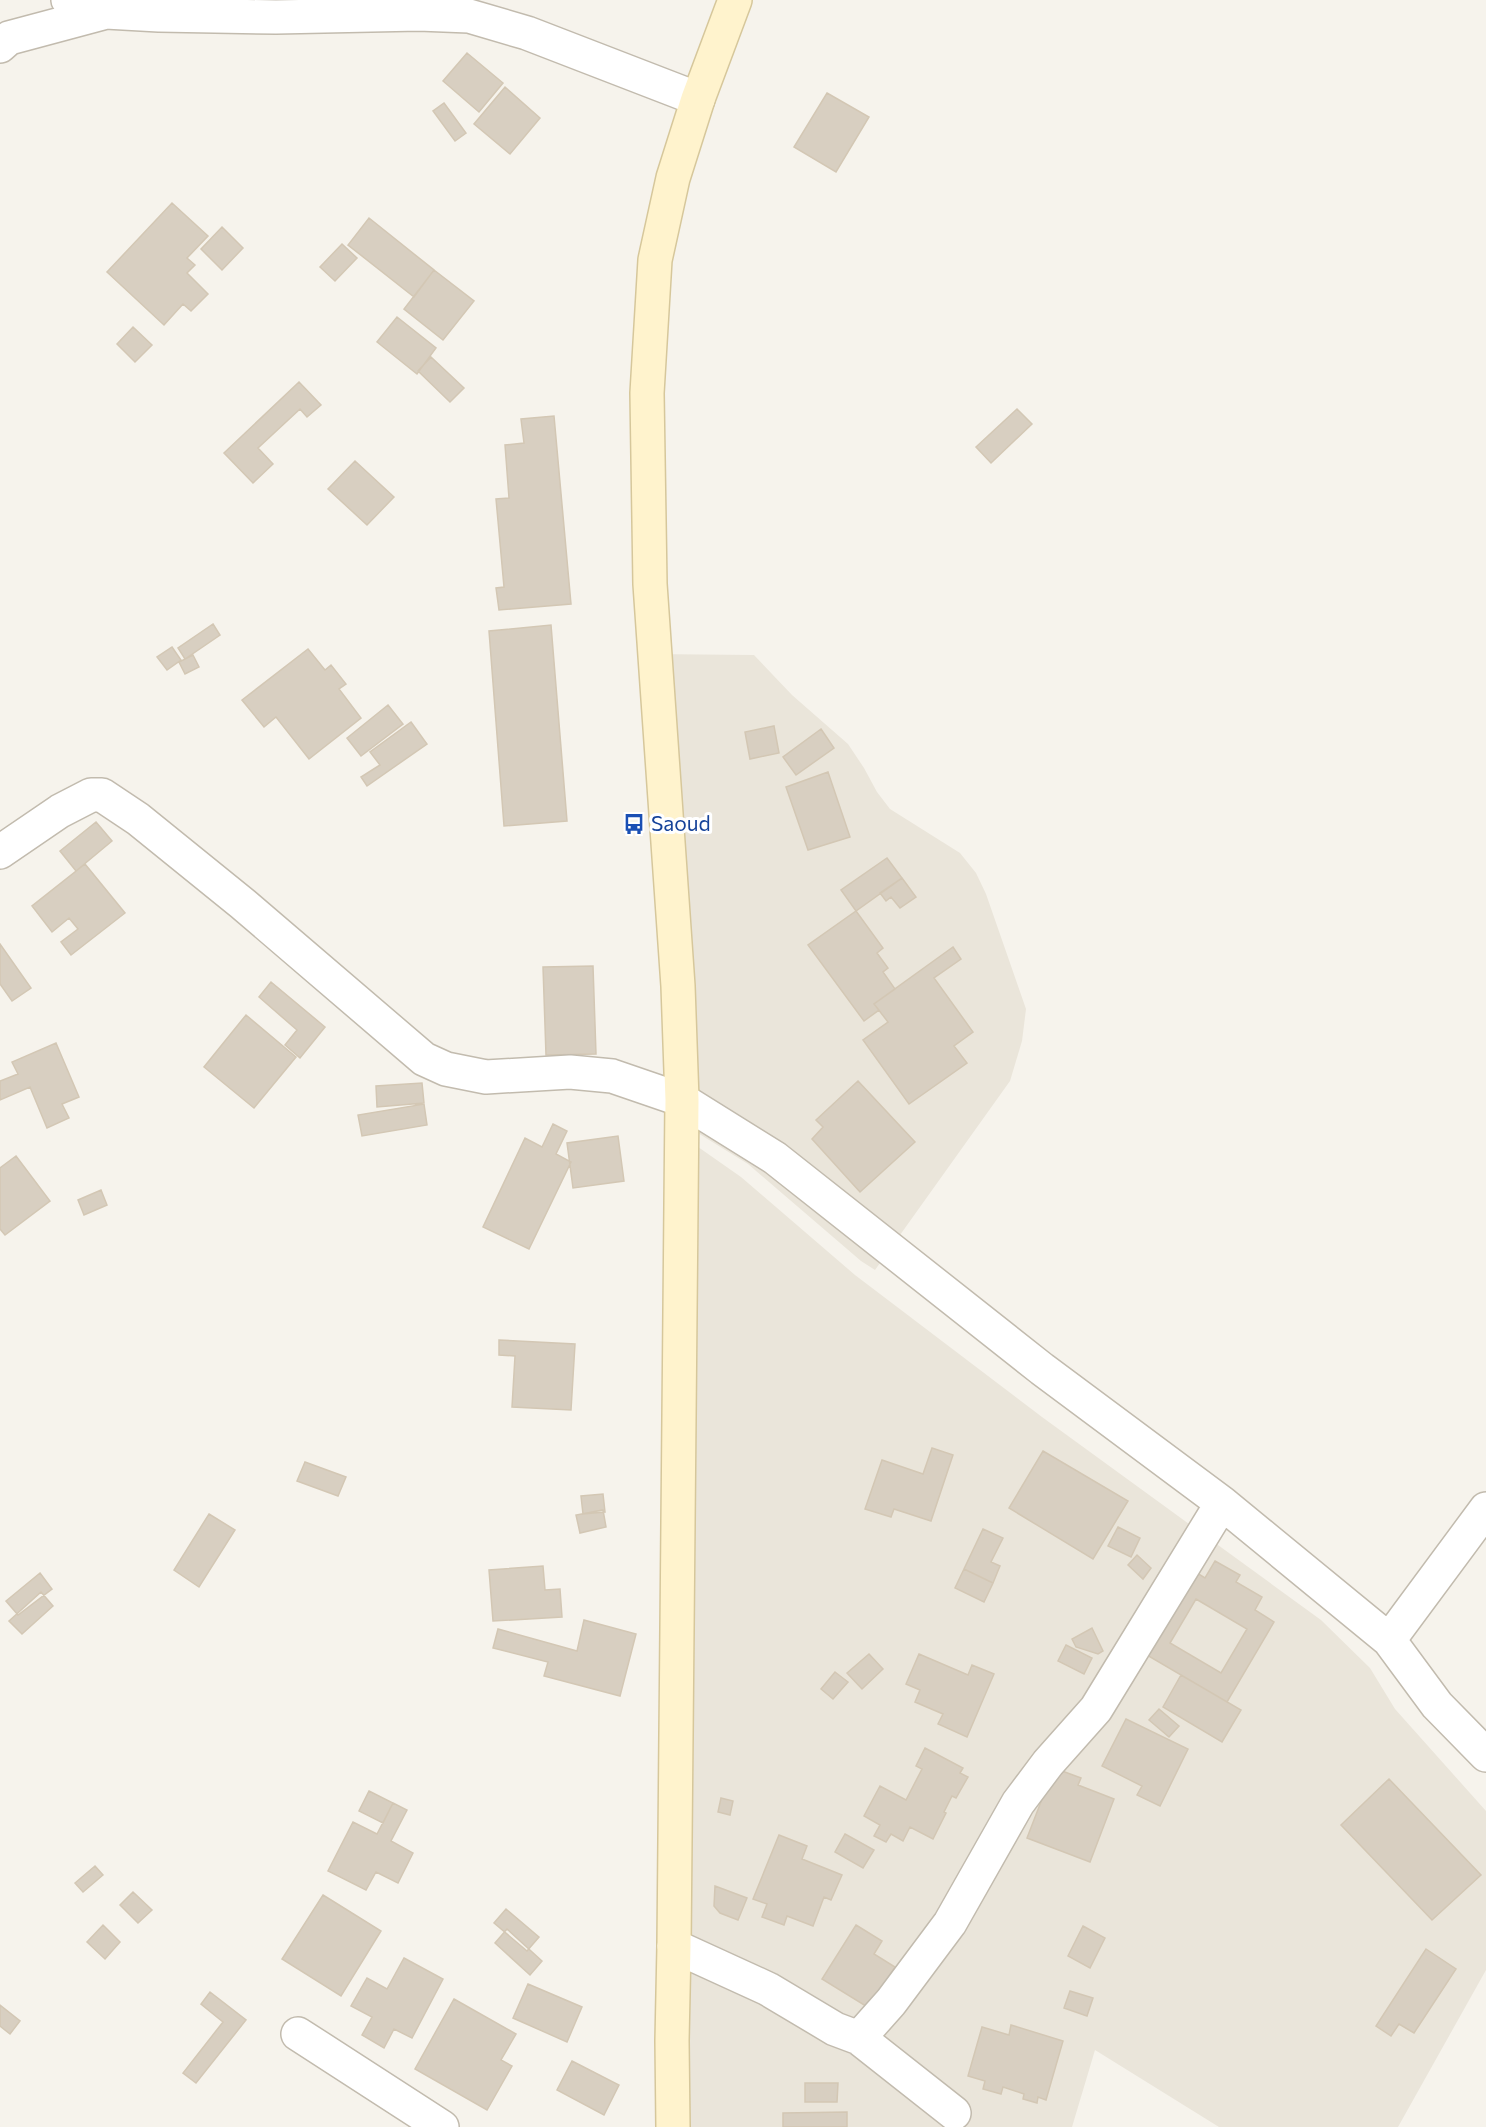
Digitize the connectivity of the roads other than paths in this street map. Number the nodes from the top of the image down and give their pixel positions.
1 (68, 0) edge
2 (735, 0) edge
3 (105, 12) junction
4 (0, 46) edge
5 (698, 99) junction
6 (0, 852) edge
7 (682, 1100) junction
8 (1222, 1503) junction
9 (1486, 1509) edge
10 (1389, 1640) junction
11 (1486, 1755) edge
12 (675, 1946) junction
13 (298, 2034) dead end
14 (859, 2038) junction
15 (954, 2113) dead end
16 (442, 2127) edge
17 (673, 2127) edge

1 - 3 street
2 - 5 main road
3 - 4 street
3 - 5 street
5 - 7 main road
6 - 7 street
7 - 8 street
7 - 12 main road
8 - 10 street
8 - 14 street
9 - 10 street
10 - 11 street
12 - 14 street
12 - 17 main road
13 - 16 street
14 - 15 street

